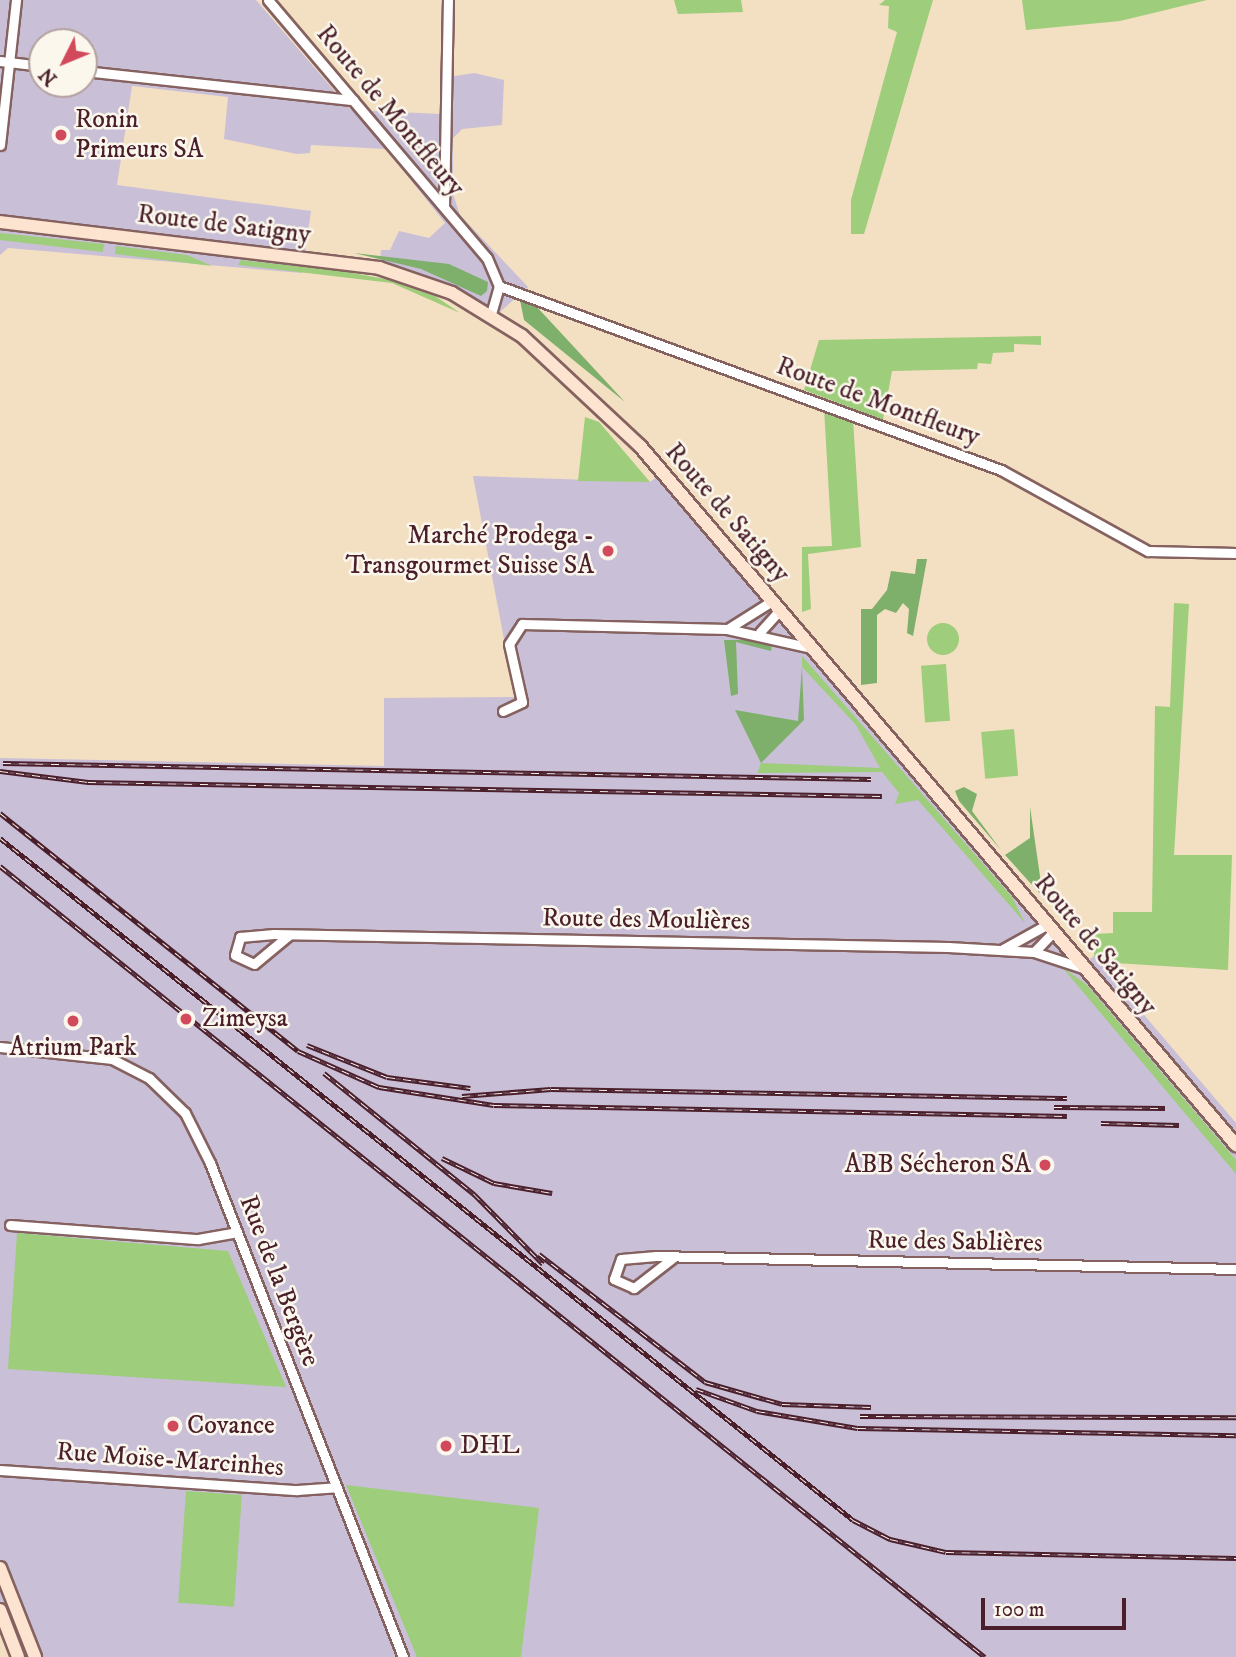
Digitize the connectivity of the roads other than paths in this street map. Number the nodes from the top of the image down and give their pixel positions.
1 (16, 0) edge
2 (268, 0) edge
3 (448, 0) edge
4 (5, 62) edge
5 (28, 64) edge
6 (98, 73) edge
7 (353, 100) junction
8 (0, 145) edge
9 (444, 207) junction
10 (0, 222) edge
11 (499, 286) junction
12 (491, 314) junction
13 (1236, 553) edge
14 (776, 605) junction
15 (727, 629) junction
16 (760, 632) junction
17 (813, 648) junction
18 (503, 710) dead end
19 (1051, 928) junction
20 (289, 935) junction
21 (1002, 950) junction
22 (1034, 952) junction
23 (1087, 970) junction
24 (0, 1046) edge
25 (1236, 1145) edge
26 (10, 1225) dead end
27 (236, 1232) junction
28 (674, 1257) junction
29 (1236, 1269) edge
30 (0, 1470) edge
31 (336, 1487) junction
32 (0, 1568) edge
33 (0, 1610) edge
34 (18, 1657) edge
35 (35, 1657) edge
36 (403, 1657) edge

1 - 4 street
2 - 7 street, Route de Montfleury
3 - 9 street
4 - 5 street
4 - 8 street
6 - 7 street
7 - 9 street, Route de Montfleury
9 - 11 street, Route de Montfleury
10 - 12 street, Route de Satigny
11 - 12 street
11 - 13 street, Route de Montfleury
12 - 14 street, Route de Satigny
14 - 15 street
14 - 16 street
14 - 17 street, Route de Satigny
15 - 16 street
15 - 18 street
16 - 17 street
17 - 19 street, Route de Satigny
19 - 21 street
19 - 22 street
19 - 23 street, Route de Satigny
20 - 20 street, Route des Moulières
20 - 21 street, Route des Moulières
21 - 22 street, Route des Moulières
22 - 23 street
23 - 25 street, Route de Satigny
24 - 27 street, Rue de la Bergère
26 - 27 street
27 - 31 street, Rue de la Bergère
28 - 28 street, Rue des Sablières
28 - 29 street, Rue des Sablières
30 - 31 street, Rue Moïse-Marcinhes
31 - 36 street, Rue de la Bergère
32 - 35 street
33 - 34 street

